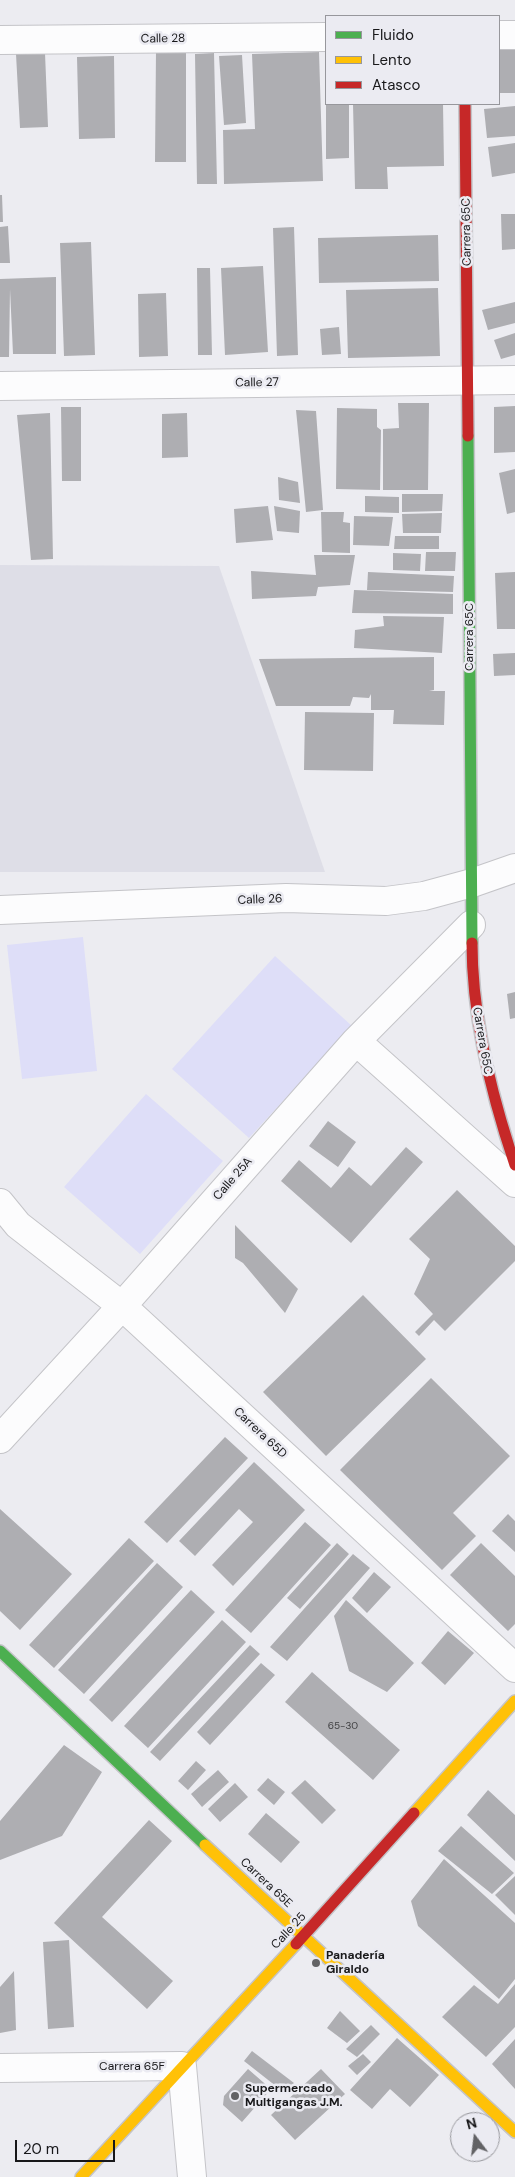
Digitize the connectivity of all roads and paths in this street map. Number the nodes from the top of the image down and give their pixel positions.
1 (500, 35) edge
2 (515, 35) edge
3 (325, 37) edge
4 (0, 40) edge
5 (466, 105) edge
6 (469, 380) junction
7 (515, 380) edge
8 (0, 386) edge
9 (515, 868) edge
10 (472, 884) junction
11 (0, 910) edge
12 (471, 925) junction
13 (356, 1041) junction
14 (515, 1165) edge
15 (515, 1184) edge
16 (0, 1203) edge
17 (122, 1306) junction
18 (0, 1439) edge
19 (0, 1651) edge
20 (515, 1668) edge
21 (515, 1701) edge
22 (303, 1937) junction
23 (182, 2066) junction
24 (0, 2068) edge
25 (515, 2132) edge
26 (81, 2177) edge
27 (192, 2177) edge

1 - 2 street
3 - 4 street, Calle 28
5 - 6 street, Carrera 65C
6 - 7 street, Calle 27
6 - 8 street, Calle 27
6 - 10 street, Carrera 65C
9 - 10 street, Calle 26
10 - 11 street, Calle 26
10 - 12 street, Carrera 65C
12 - 13 street, Calle 25A
12 - 14 street, Carrera 65C
13 - 15 street
13 - 17 street, Calle 25A
16 - 17 street, Carrera 65D
17 - 18 street, Calle 25A
17 - 20 street, Carrera 65D
19 - 22 street, Carrera 65E
21 - 22 street, Calle 25
22 - 23 street, Calle 25
22 - 25 street, Carrera 65E
23 - 24 street, Carrera 65F
23 - 26 street, Calle 25
23 - 27 street, Carrera 65F

